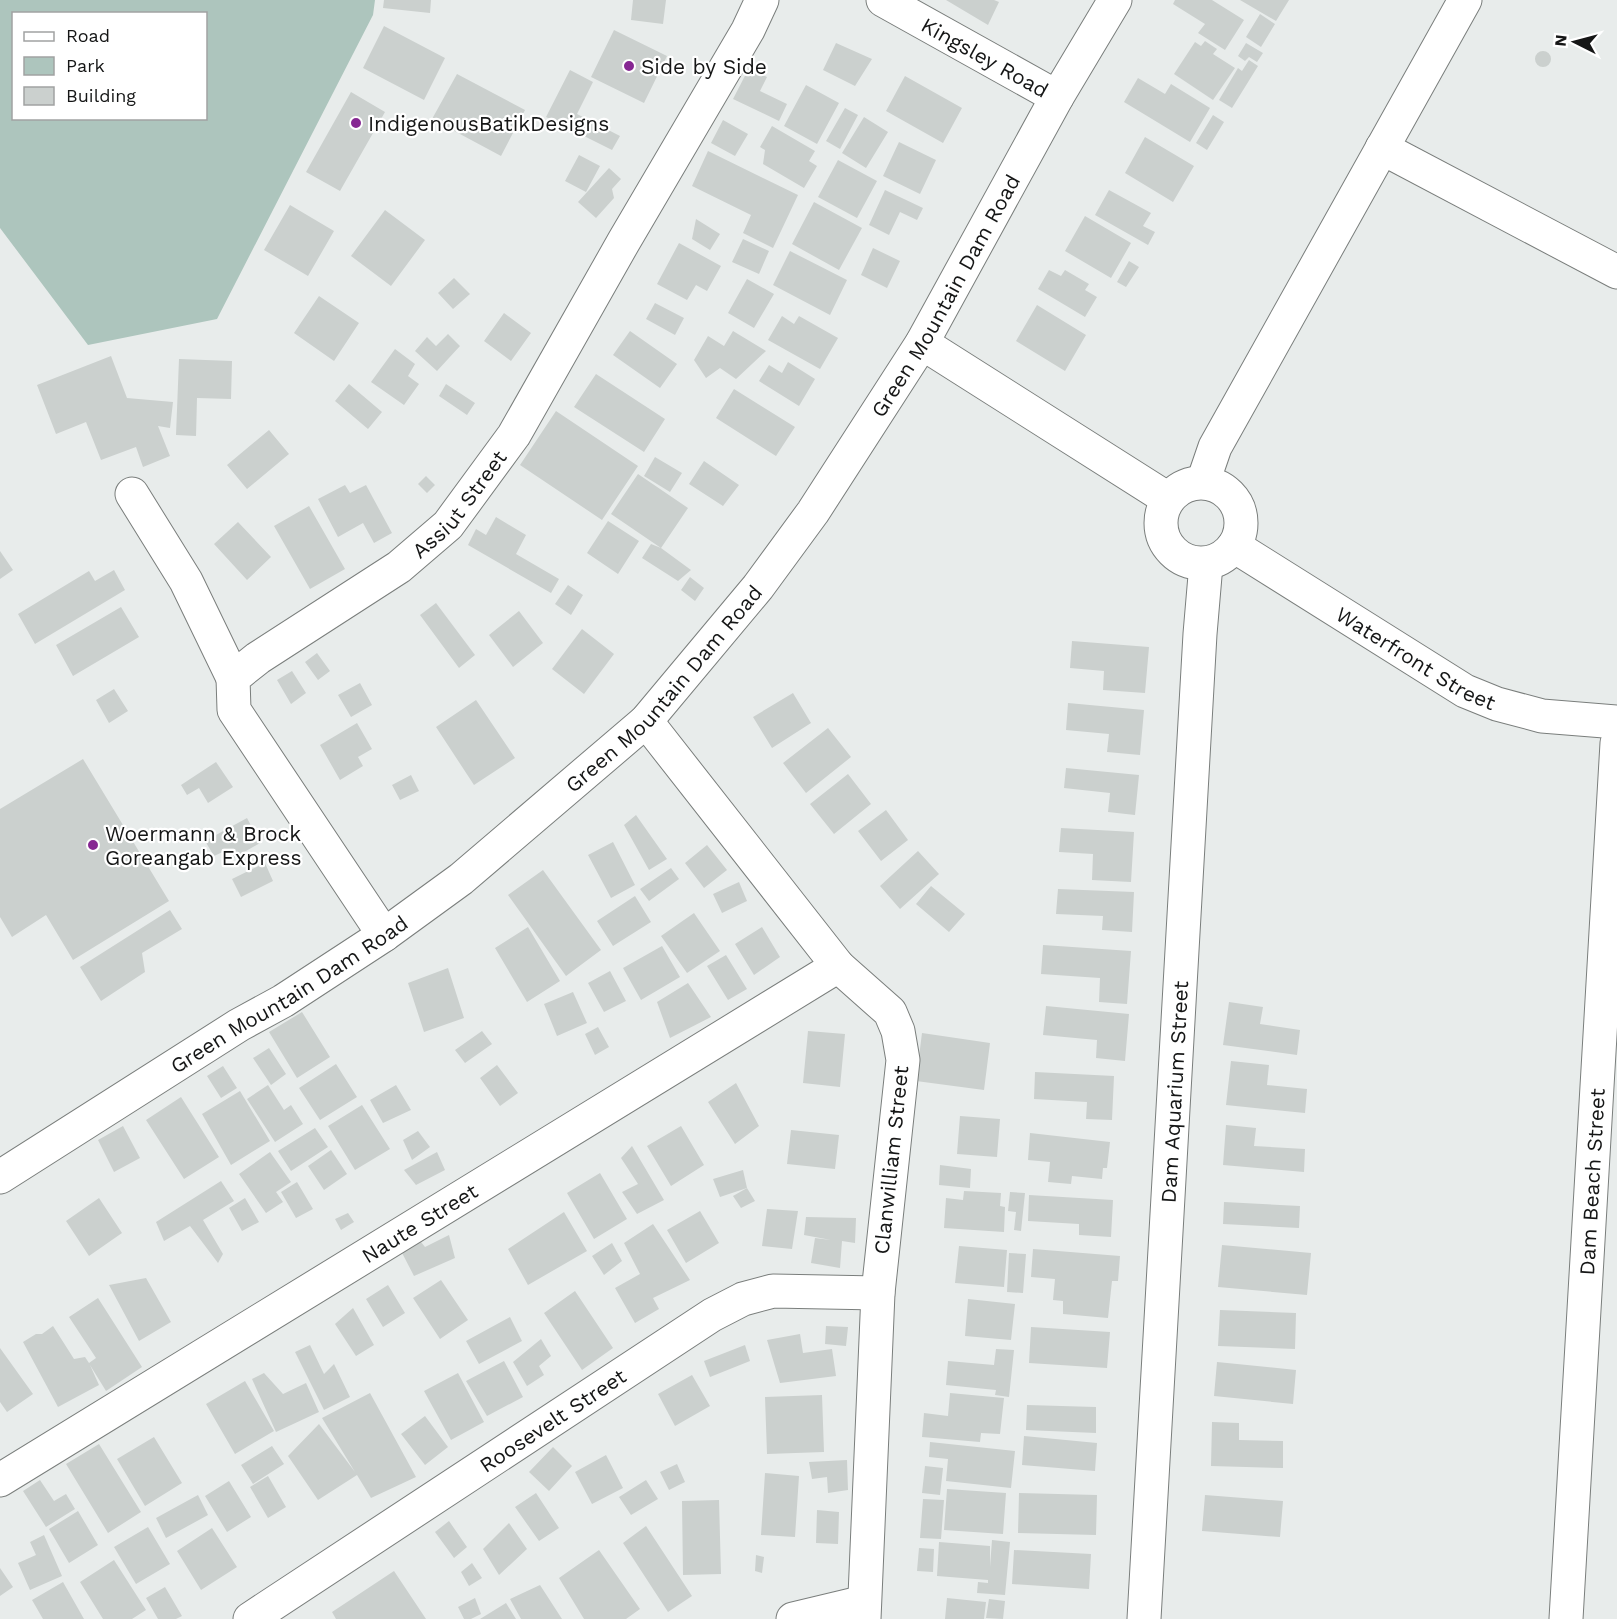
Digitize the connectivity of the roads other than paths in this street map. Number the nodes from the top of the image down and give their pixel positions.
1 (762, 0) edge
2 (883, 0) edge
3 (1115, 0) edge
4 (1465, 0) edge
5 (1057, 97) junction
6 (1382, 148) junction
7 (1617, 272) edge
8 (922, 343) junction
9 (1203, 482) junction
10 (132, 494) dead end
11 (1168, 499) junction
12 (1234, 546) junction
13 (1206, 564) junction
14 (233, 678) junction
15 (646, 721) junction
16 (1617, 722) edge
17 (1617, 743) edge
18 (384, 935) junction
19 (838, 966) junction
20 (0, 1178) edge
21 (878, 1293) junction
22 (0, 1480) edge
23 (864, 1610) edge
24 (250, 1619) edge
25 (793, 1619) edge
26 (1144, 1619) edge
27 (1566, 1619) edge

1 - 14 street, Assiut Street
2 - 5 street, Kingsley Road
3 - 5 street, Green Mountain Dam Road
4 - 6 street
5 - 8 street, Green Mountain Dam Road
6 - 7 street
6 - 9 street
8 - 11 street
8 - 15 street, Green Mountain Dam Road
9 - 11 street
9 - 12 street
10 - 14 street
11 - 13 street
12 - 13 street
12 - 16 street, Waterfront Street
13 - 26 street, Dam Aquarium Street
14 - 18 street
15 - 18 street, Green Mountain Dam Road
15 - 19 street, Clanwilliam Street
17 - 27 street, Dam Beach Street
18 - 20 street, Green Mountain Dam Road
19 - 21 street, Clanwilliam Street
19 - 22 street, Naute Street
21 - 23 street, Clanwilliam Street
21 - 24 street, Roosevelt Street
23 - 25 street

